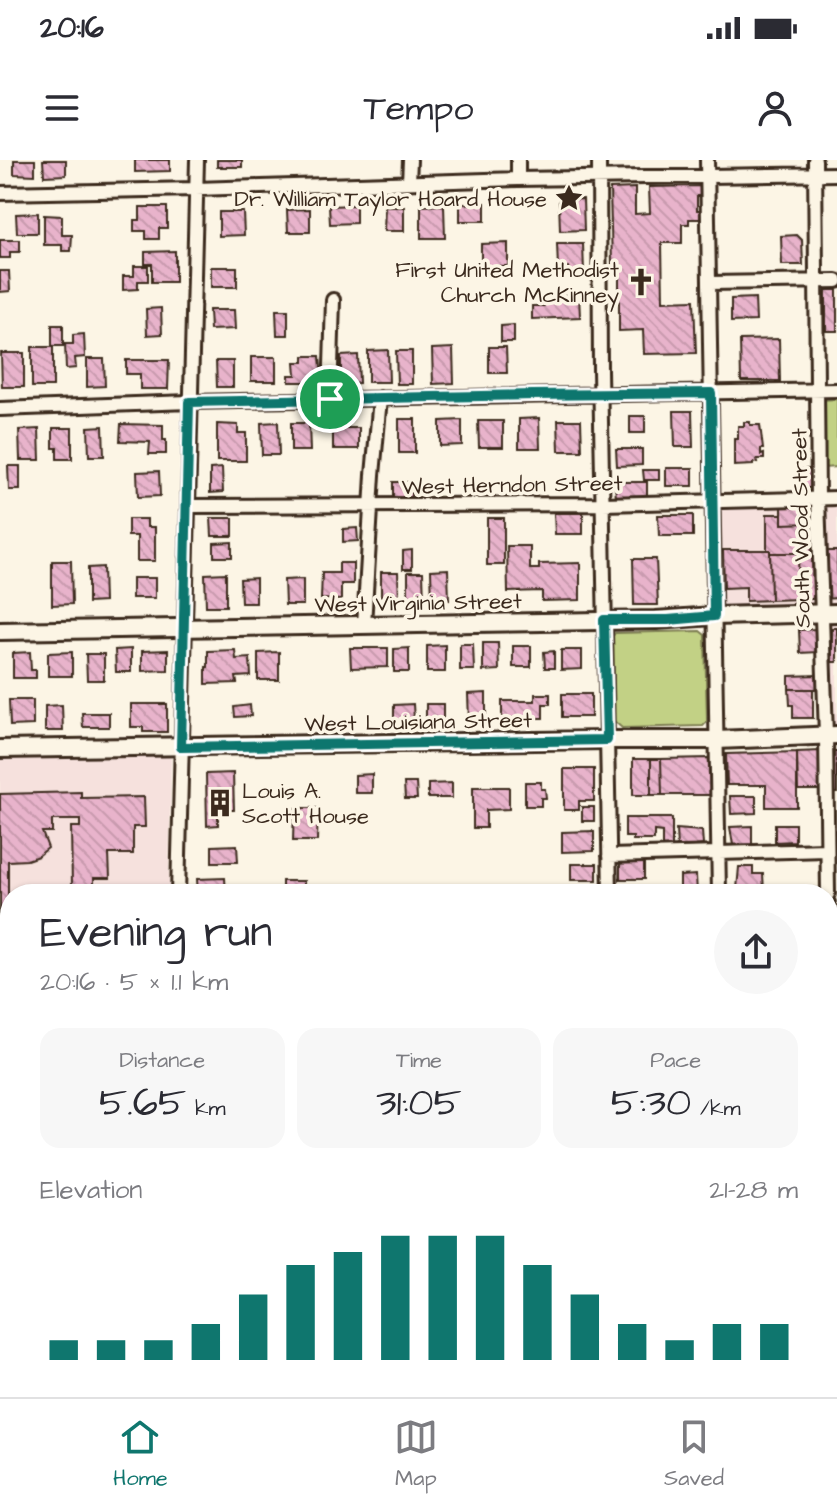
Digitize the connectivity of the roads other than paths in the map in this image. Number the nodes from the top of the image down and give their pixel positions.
1 (197, 160) edge
2 (410, 160) edge
3 (518, 160) edge
4 (599, 160) edge
5 (707, 160) edge
6 (815, 160) edge
7 (815, 174) junction
8 (837, 174) edge
9 (707, 176) junction
10 (599, 178) junction
11 (518, 179) junction
12 (409, 182) junction
13 (196, 189) junction
14 (0, 193) edge
15 (816, 281) junction
16 (837, 281) edge
17 (710, 283) junction
18 (333, 300) dead end
19 (837, 390) edge
20 (817, 391) junction
21 (711, 393) junction
22 (601, 394) junction
23 (380, 398) junction
24 (330, 399) junction
25 (189, 402) junction
26 (0, 409) edge
27 (818, 498) junction
28 (837, 498) edge
29 (712, 501) junction
30 (603, 504) junction
31 (188, 506) junction
32 (371, 506) junction
33 (829, 613) edge
34 (714, 616) junction
35 (604, 620) junction
36 (364, 625) junction
37 (184, 629) junction
38 (0, 631) edge
39 (831, 735) edge
40 (607, 740) junction
41 (716, 740) junction
42 (181, 747) junction
43 (0, 749) edge
44 (827, 850) junction
45 (718, 853) junction
46 (609, 856) junction
47 (178, 884) edge
48 (610, 884) edge
49 (719, 884) edge
50 (828, 884) edge

1 - 13 street
2 - 12 street
3 - 11 street
4 - 10 street
5 - 9 street
6 - 7 street, South Wood Street
7 - 8 street
7 - 9 street
7 - 15 street, South Wood Street
9 - 10 street
9 - 17 street
10 - 11 street
10 - 22 street
11 - 12 street
12 - 13 street
13 - 14 street
13 - 25 street
15 - 16 street
15 - 17 street
15 - 20 street, South Wood Street
17 - 21 street
18 - 24 street
19 - 20 street
20 - 21 street
20 - 27 street, South Wood Street
21 - 22 street
21 - 29 street
22 - 23 street
22 - 30 street
23 - 24 street
23 - 32 street
24 - 25 street
25 - 26 street
25 - 31 street
27 - 28 street, West Herndon Street
27 - 29 street, West Herndon Street
27 - 33 street, South Wood Street
29 - 30 street, West Herndon Street
29 - 34 street
30 - 32 street, West Herndon Street
30 - 35 street
31 - 32 street, West Herndon Street
31 - 37 street
32 - 36 street
33 - 34 main road, West Virginia Street
33 - 39 street, South Wood Street
34 - 35 main road, West Virginia Street
34 - 41 street
35 - 36 main road, West Virginia Street
35 - 40 street
36 - 37 main road, West Virginia Street
37 - 38 main road, West Virginia Street
37 - 42 street
39 - 41 main road, West Louisiana Street
39 - 44 street, South Wood Street
40 - 41 main road, West Louisiana Street
40 - 42 main road, West Louisiana Street
40 - 46 street
41 - 45 street
42 - 43 main road, West Louisiana Street
42 - 47 street
44 - 45 street
44 - 50 street, South Wood Street
45 - 46 street
45 - 49 street
46 - 48 street

